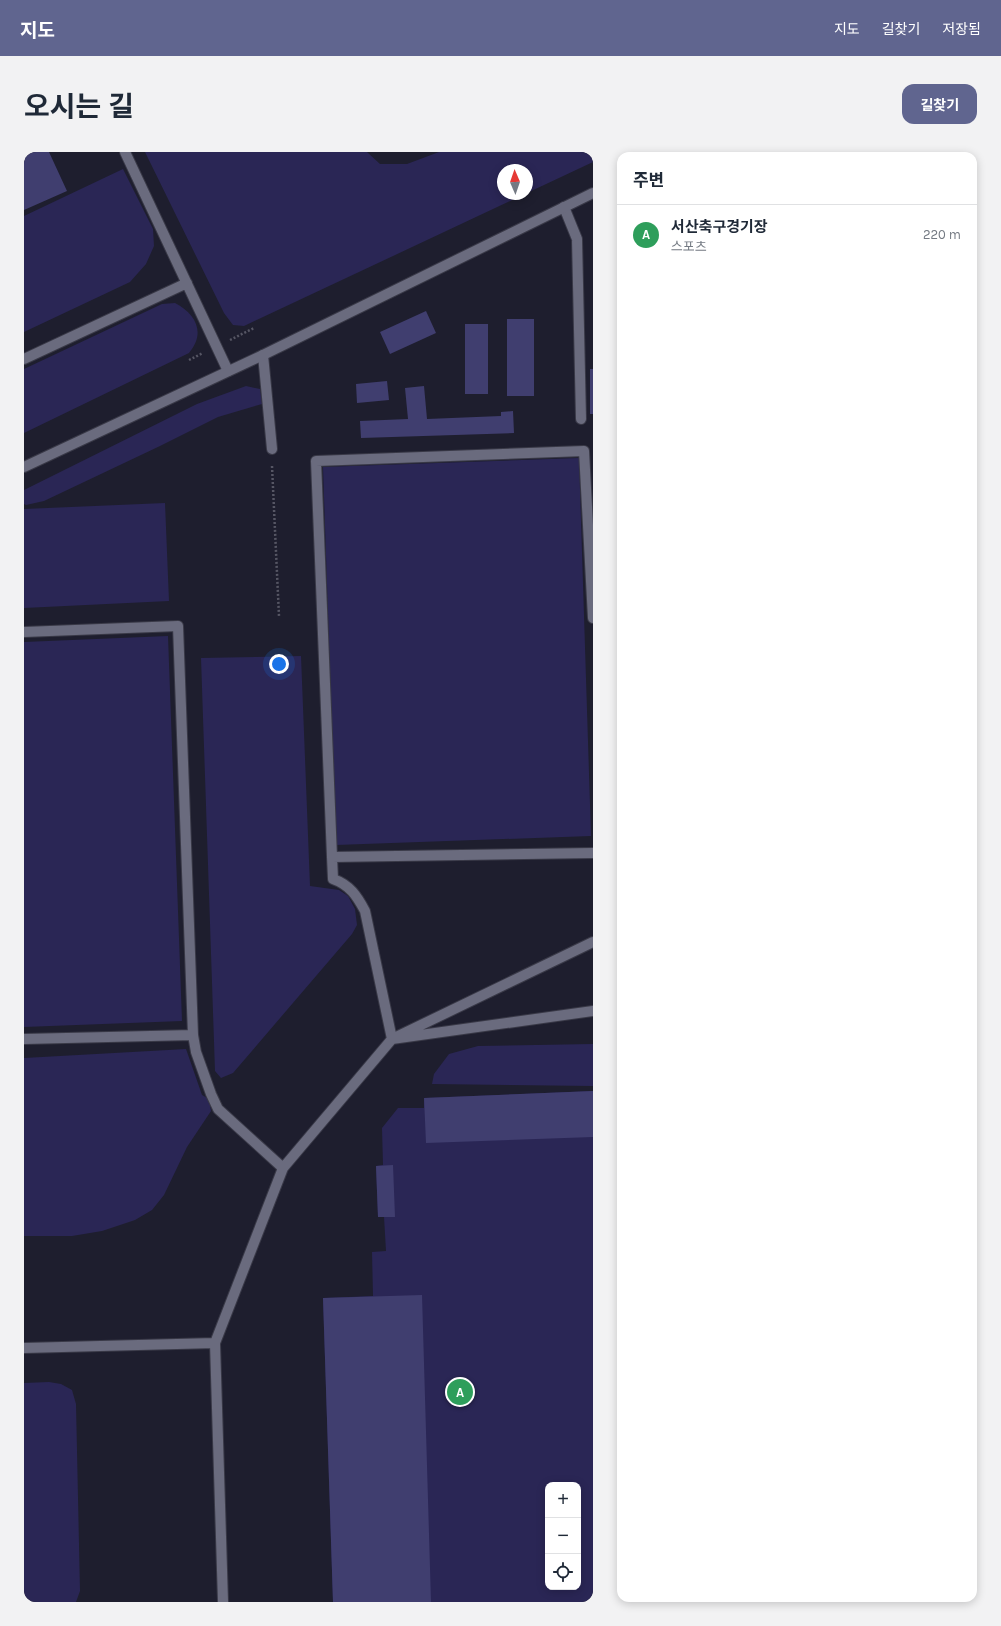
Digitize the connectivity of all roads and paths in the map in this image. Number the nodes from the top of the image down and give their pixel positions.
1 (125, 152) edge
2 (593, 193) edge
3 (564, 207) junction
4 (187, 283) junction
5 (263, 355) junction
6 (24, 359) edge
7 (228, 371) junction
8 (581, 419) dead end
9 (272, 449) joint
10 (24, 467) edge
11 (279, 616) dead end
12 (593, 618) edge
13 (24, 632) edge
14 (593, 853) edge
15 (332, 857) junction
16 (593, 942) edge
17 (593, 1011) edge
18 (193, 1034) junction
19 (24, 1039) edge
20 (392, 1039) junction
21 (283, 1168) junction
22 (215, 1342) junction
23 (24, 1348) edge
24 (223, 1602) edge

1 - 4 street
2 - 3 street
3 - 5 street
3 - 8 street
4 - 6 street
4 - 7 street
5 - 7 street
5 - 9 street
7 - 10 street
9 - 11 path
12 - 15 street
13 - 18 street
14 - 15 street
15 - 20 street
16 - 20 street
17 - 20 street
18 - 19 street
18 - 21 street
20 - 21 street
21 - 22 street
22 - 23 street
22 - 24 street

